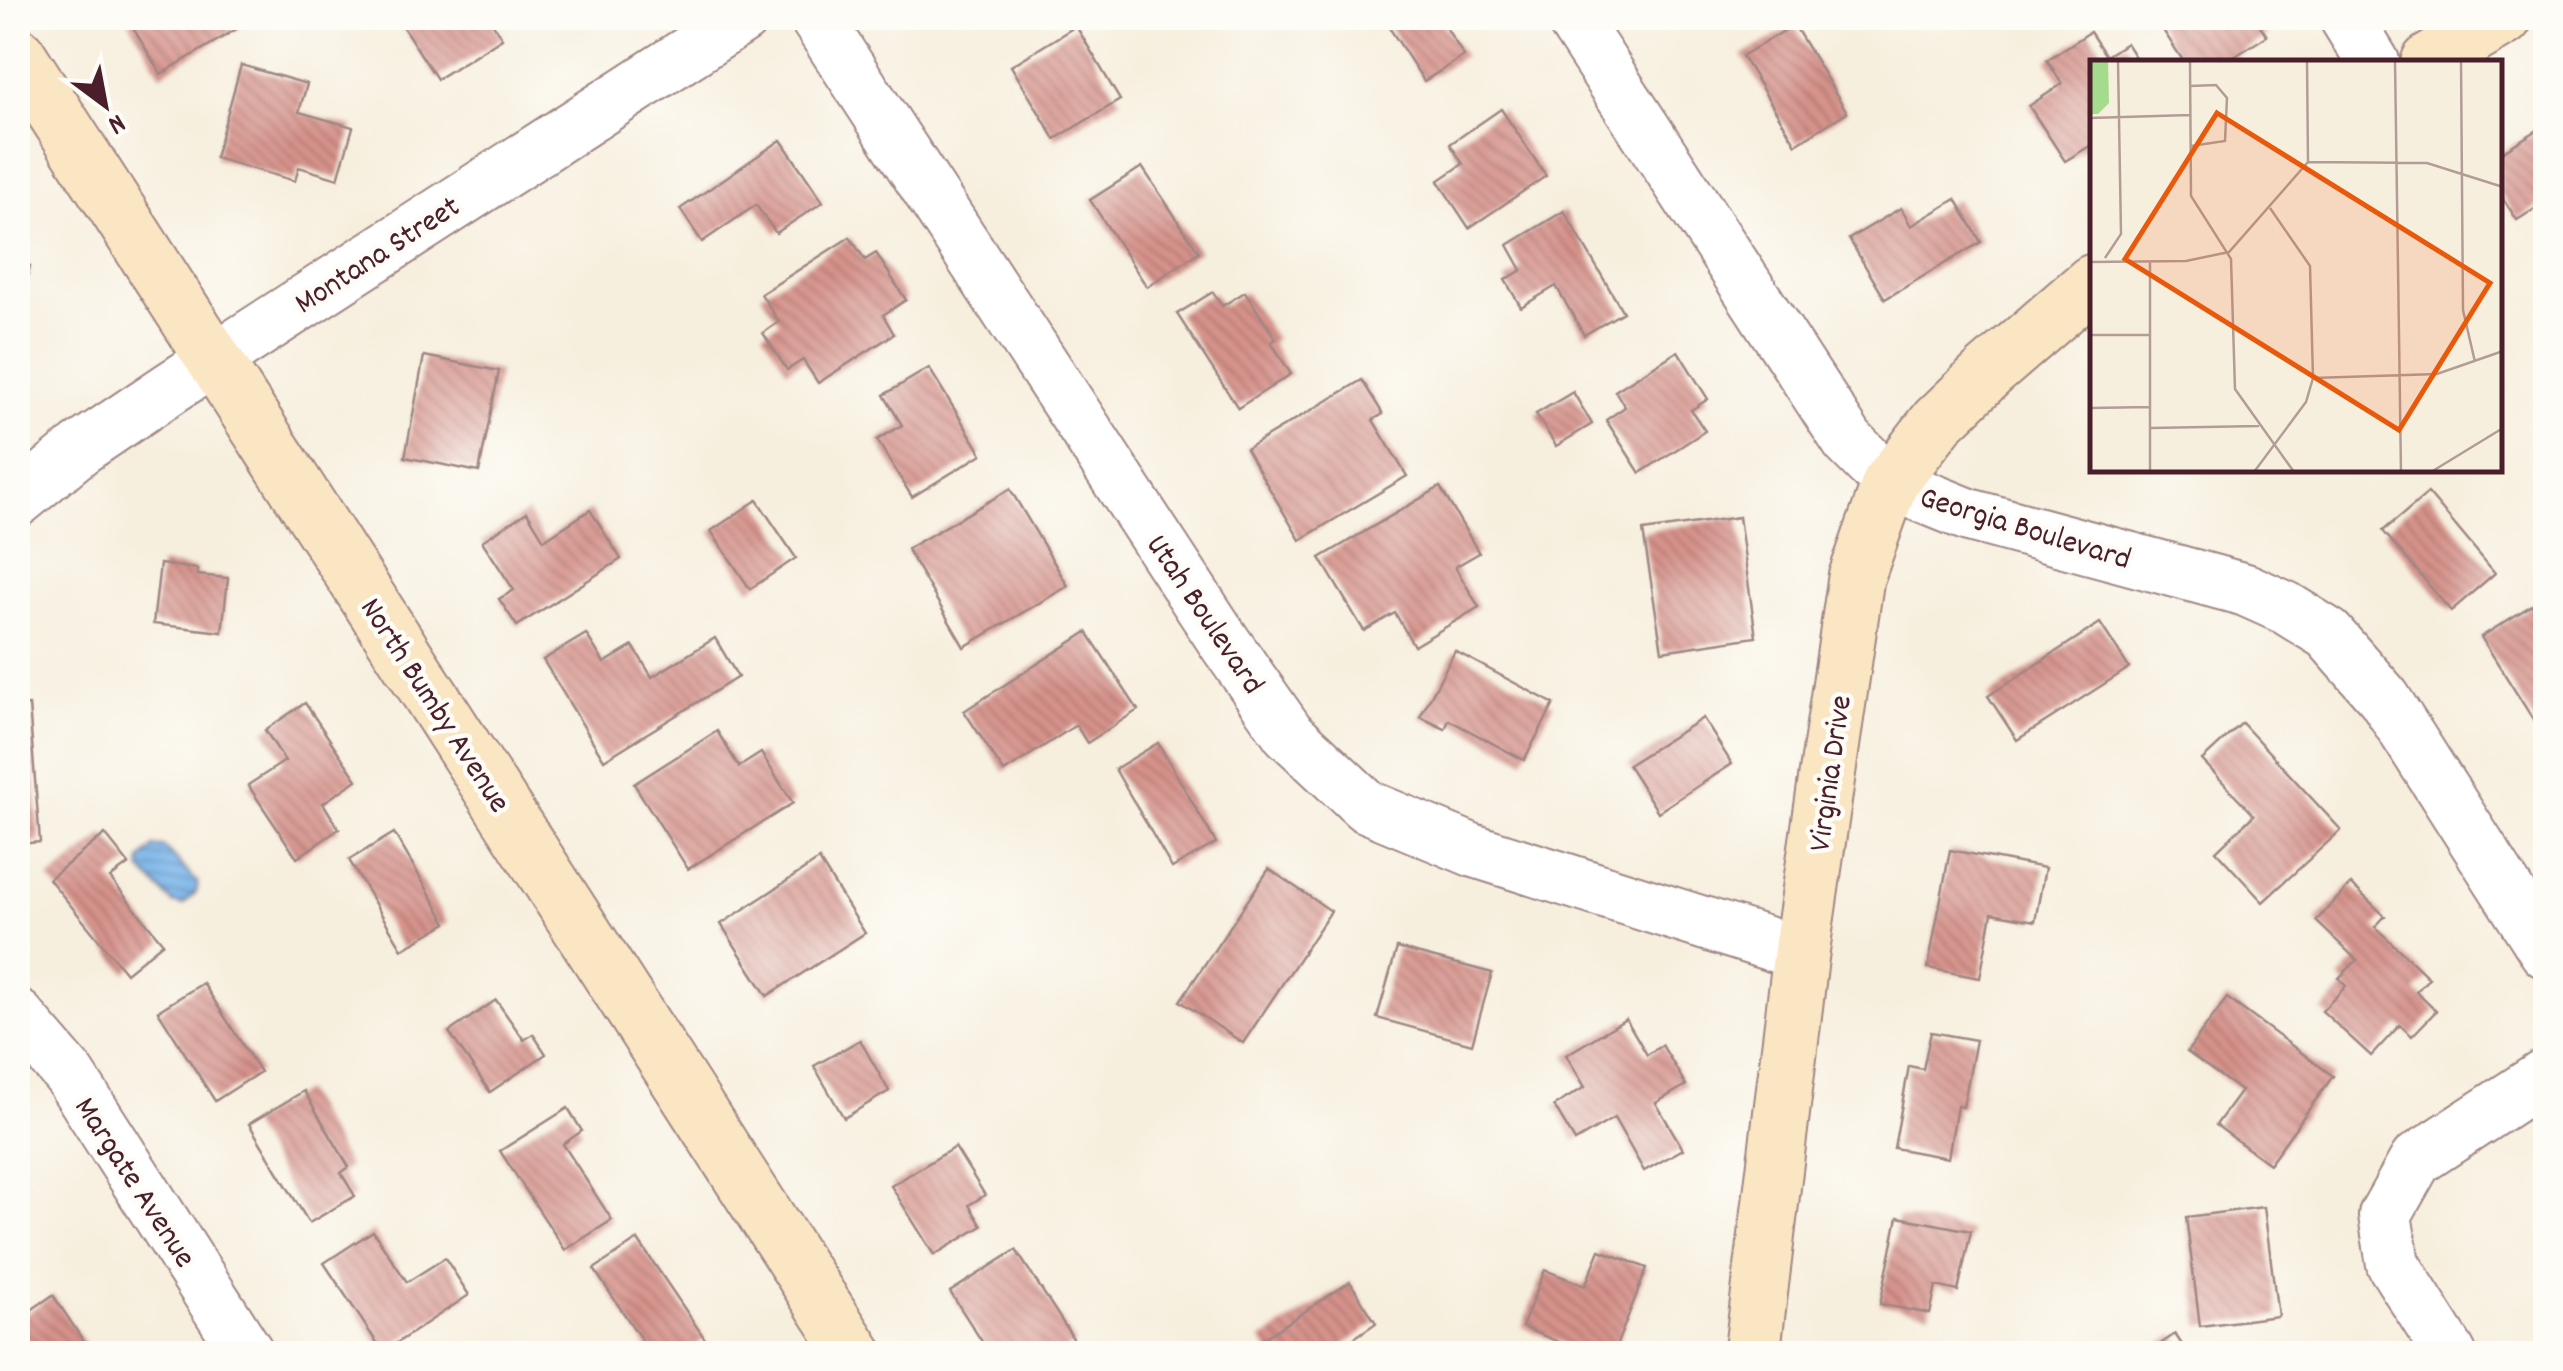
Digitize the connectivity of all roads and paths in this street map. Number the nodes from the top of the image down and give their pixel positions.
1 (742, 18) edge
2 (816, 18) edge
3 (1572, 18) edge
4 (2346, 18) edge
5 (2504, 18) edge
6 (18, 55) edge
7 (2372, 60) edge
8 (2433, 60) edge
9 (2090, 285) edge
10 (215, 358) junction
11 (1890, 483) junction
12 (18, 500) edge
13 (2546, 952) edge
14 (1802, 954) junction
15 (18, 1016) edge
16 (2546, 1076) edge
17 (248, 1354) edge
18 (855, 1354) edge
19 (1752, 1354) edge
20 (2450, 1354) edge

1 - 10 street, Montana Street
2 - 14 street, Utah Boulevard
3 - 11 street, Georgia Boulevard
4 - 7 street
5 - 8 street
6 - 10 street, North Bumby Avenue
9 - 11 street, Virginia Drive
10 - 12 street, Montana Street
10 - 18 street, North Bumby Avenue
11 - 13 street, Georgia Boulevard
11 - 14 street, Virginia Drive
14 - 19 street, Virginia Drive
15 - 17 street, Margate Avenue
16 - 20 street

